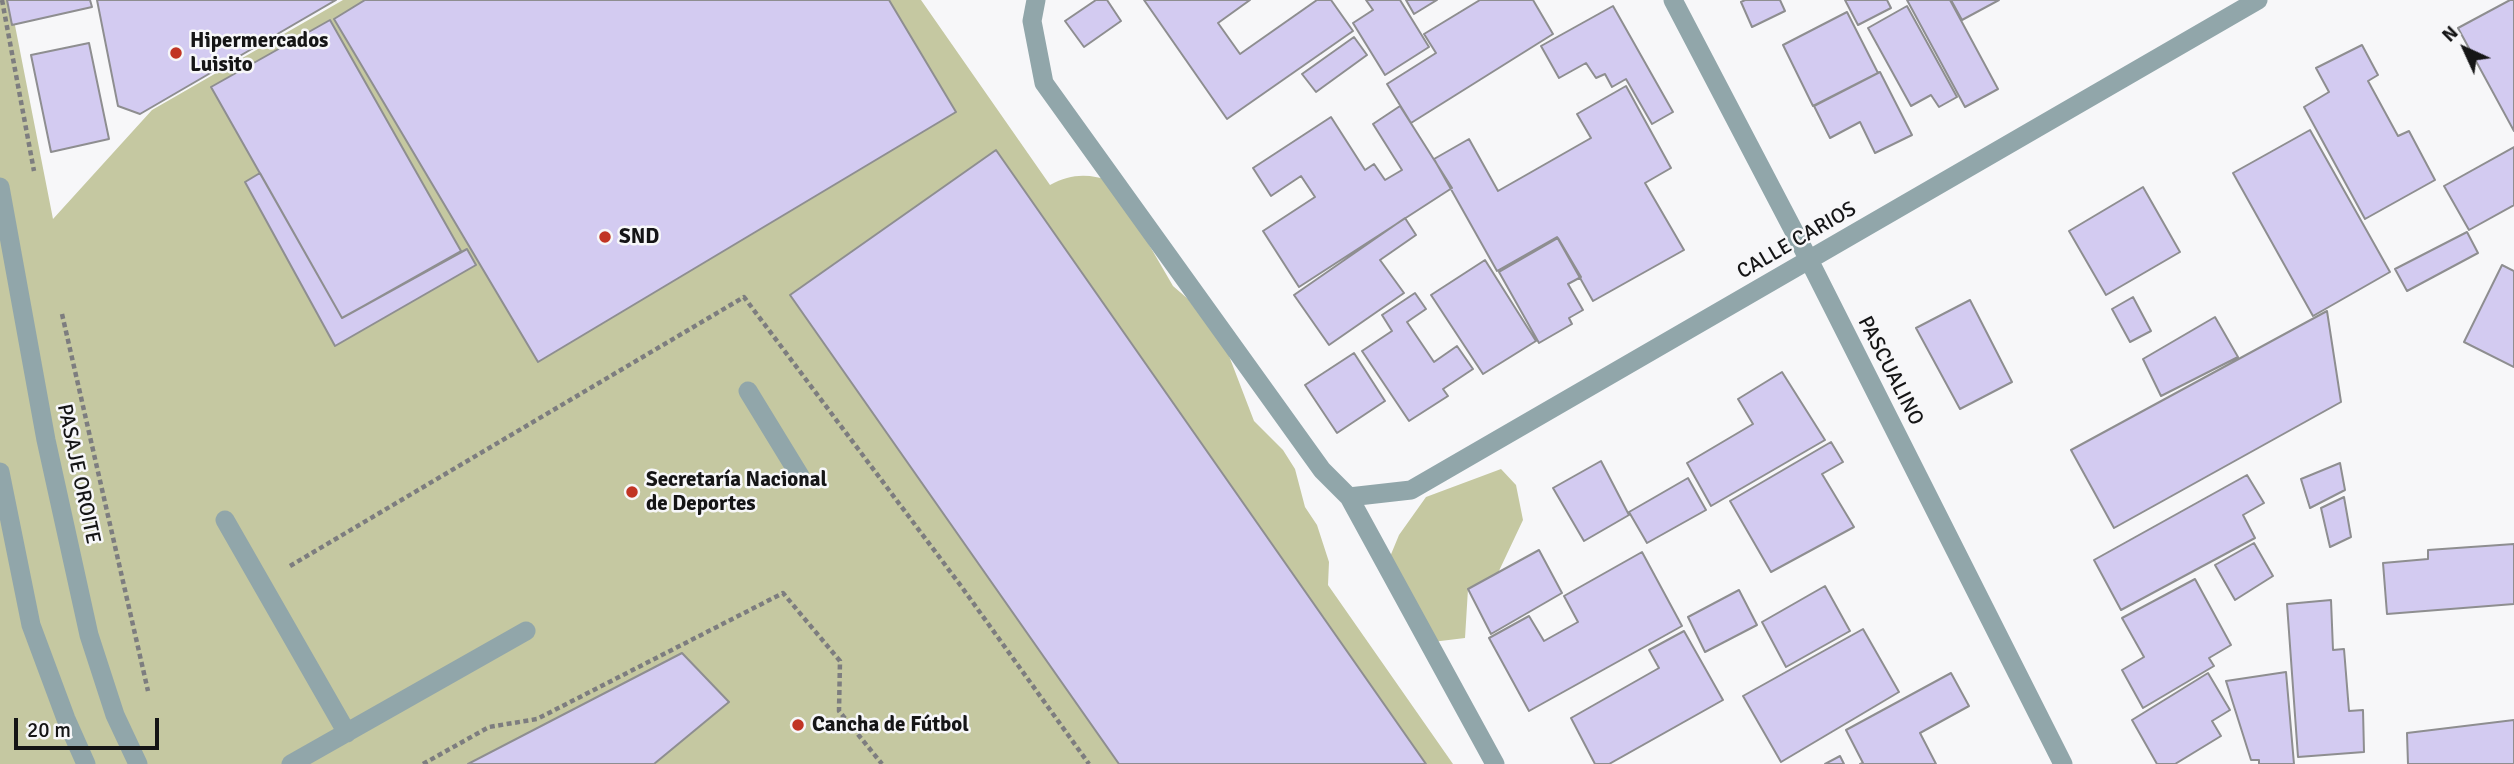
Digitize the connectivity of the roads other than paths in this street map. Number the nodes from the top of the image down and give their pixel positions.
1 (1036, 0) edge
2 (1673, 0) edge
3 (2258, 0) edge
4 (0, 187) edge
5 (1809, 260) junction
6 (748, 391) dead end
7 (0, 472) edge
8 (800, 476) dead end
9 (1349, 496) junction
10 (225, 520) dead end
11 (526, 631) dead end
12 (347, 733) junction
13 (86, 764) edge
14 (138, 764) edge
15 (291, 764) edge
16 (1495, 764) edge
17 (2063, 764) edge

1 - 9 street
2 - 5 street, PASCUALINO
3 - 5 street, CALLE CARIOS
4 - 14 street, PASAJE OROITE
5 - 9 street, CALLE CARIOS
5 - 17 street, PASCUALINO
6 - 8 street
7 - 13 street
9 - 16 street
10 - 12 street
11 - 12 street
12 - 15 street

